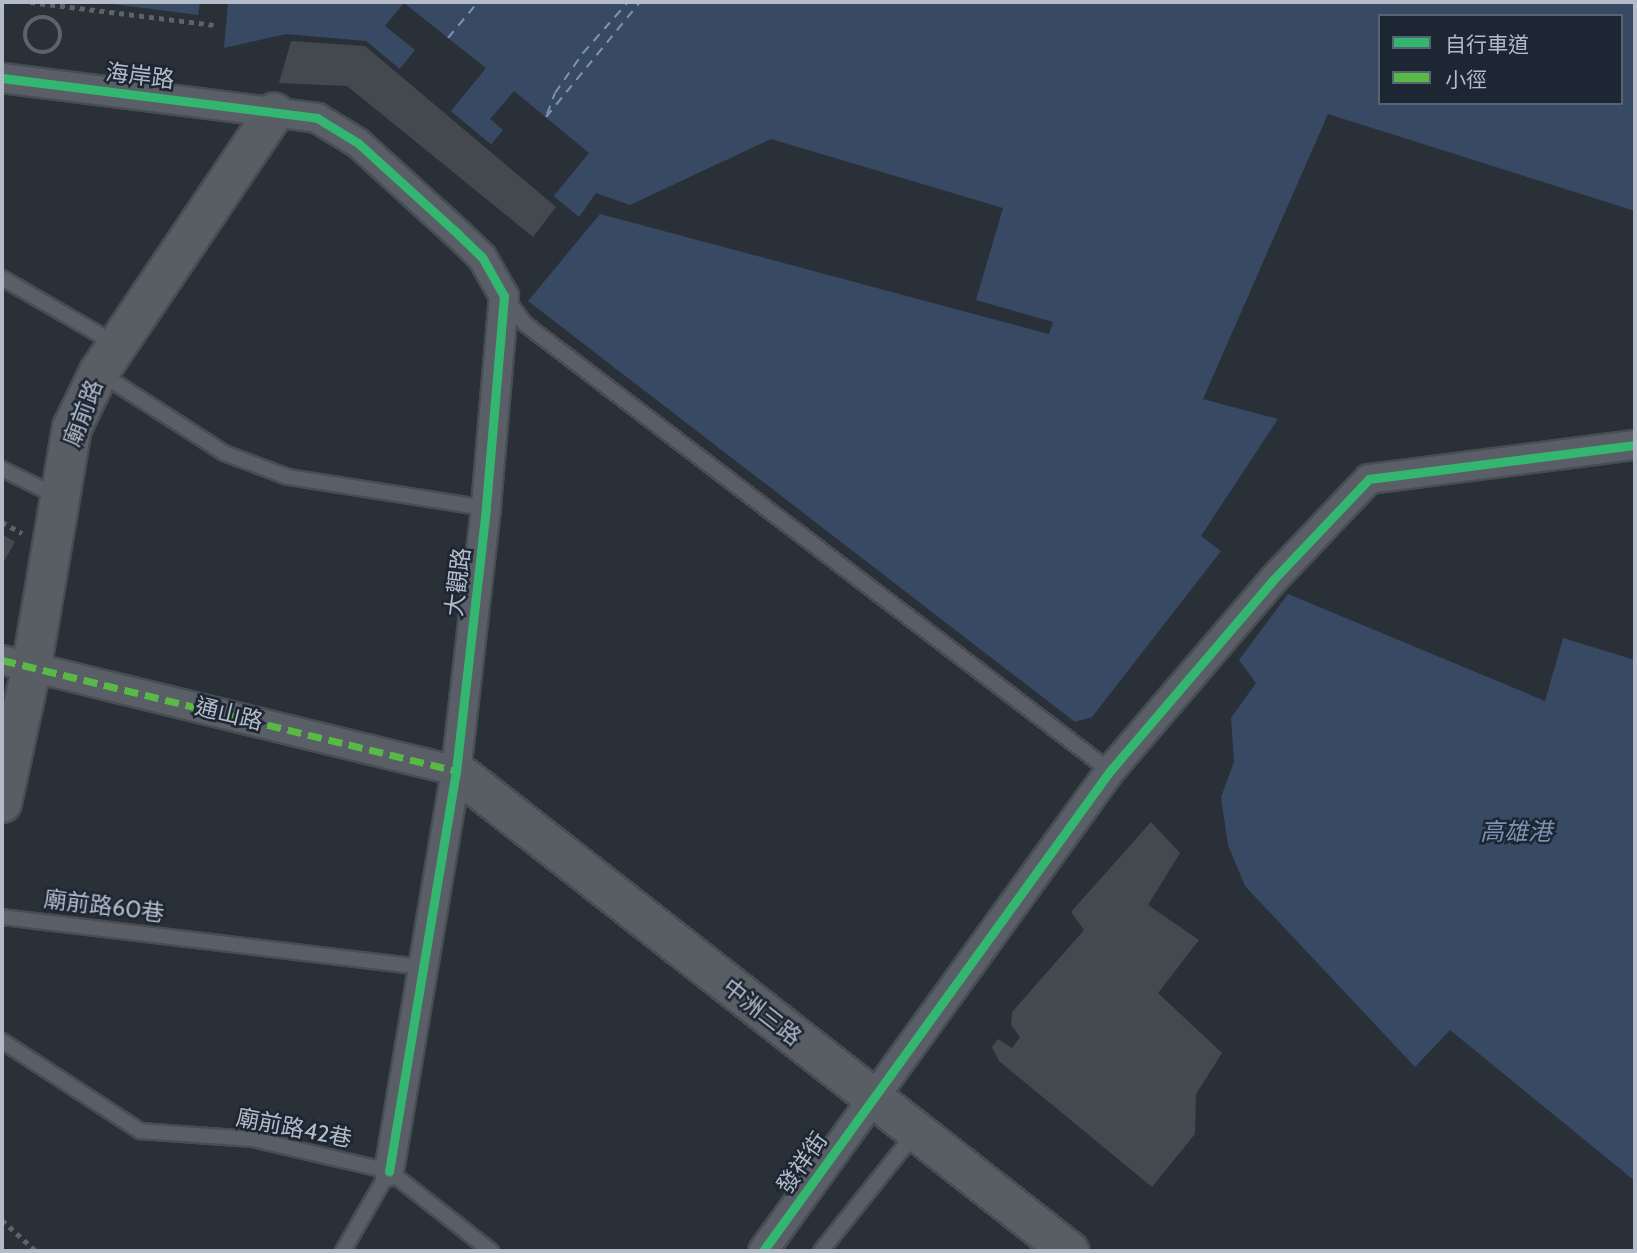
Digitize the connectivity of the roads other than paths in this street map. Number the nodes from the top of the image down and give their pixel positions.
1 (2, 78) edge
2 (274, 113) junction
3 (2, 278) edge
4 (504, 296) junction
5 (108, 358) junction
6 (1635, 445) edge
7 (2, 469) edge
8 (59, 496) junction
9 (486, 508) junction
10 (17, 662) edge
11 (456, 771) junction
12 (1110, 771) junction
13 (2, 803) edge
14 (2, 917) edge
15 (424, 967) junction
16 (2, 1041) edge
17 (872, 1097) junction
18 (917, 1131) junction
19 (389, 1171) junction
20 (1050, 1245) edge
21 (343, 1251) edge
22 (491, 1251) edge
23 (763, 1251) edge
24 (821, 1251) edge

1 - 2 street, 海岸路
2 - 4 street
2 - 5 street, 廟前路
3 - 5 lane
4 - 9 street, 大觀路
4 - 12 lane
5 - 8 street, 廟前路
5 - 9 lane
6 - 12 street, 發祥街
7 - 8 lane
8 - 10 street, 廟前路
9 - 11 street, 大觀路
10 - 11 street, 通山路
10 - 13 street, 廟前路
11 - 15 street, 大觀路
11 - 17 street, 中洲三路
12 - 17 street, 發祥街
14 - 15 lane, 廟前路60巷
15 - 19 street, 大觀路
16 - 19 lane, 廟前路42巷
17 - 18 street, 中洲三路
17 - 23 street, 發祥街
18 - 20 street, 中洲三路
18 - 24 lane
19 - 21 lane
19 - 22 lane, 廟前路42巷

